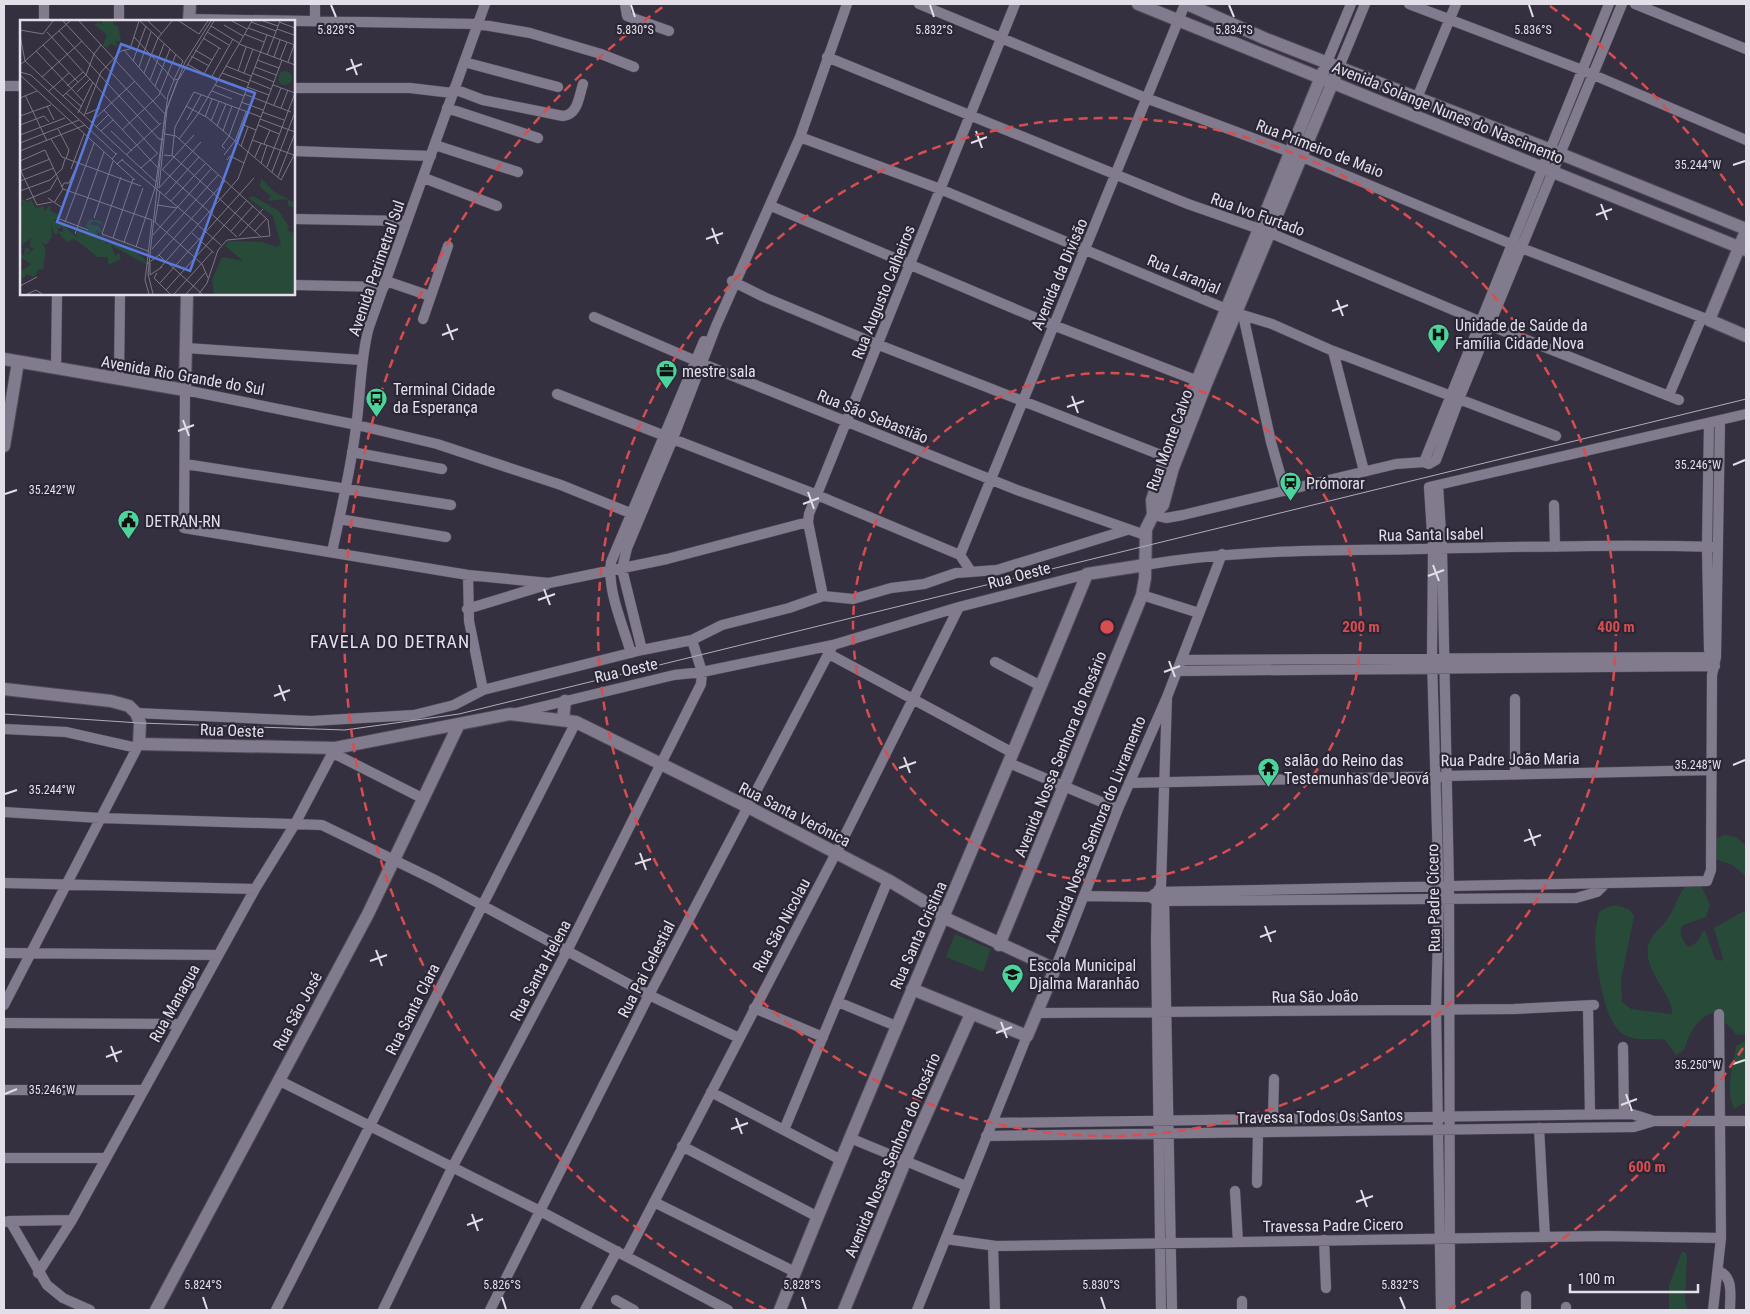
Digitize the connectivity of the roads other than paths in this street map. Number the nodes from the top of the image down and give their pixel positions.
1 (44, 4) edge
2 (119, 4) edge
3 (190, 4) edge
4 (315, 4) edge
5 (485, 4) edge
6 (625, 4) edge
7 (847, 4) edge
8 (920, 4) edge
9 (1015, 4) edge
10 (1138, 4) edge
11 (1186, 4) edge
12 (1351, 4) edge
13 (1365, 4) edge
14 (1409, 4) edge
15 (1456, 4) edge
16 (1609, 4) edge
17 (1622, 4) edge
18 (1635, 4) edge
19 (44, 20) edge
20 (119, 20) edge
21 (189, 20) edge
22 (315, 20) junction
23 (1178, 20) junction
24 (1450, 20) junction
25 (478, 24) junction
26 (669, 30) dead end
27 (1001, 36) junction
28 (1746, 49) edge
29 (827, 57) junction
30 (464, 62) junction
31 (1333, 65) junction
32 (634, 67) dead end
33 (1586, 73) junction
34 (1326, 80) junction
35 (583, 84) dead end
36 (4, 86) edge
37 (20, 86) edge
38 (558, 87) dead end
39 (295, 88) edge
40 (453, 91) junction
41 (1146, 98) junction
42 (1417, 98) junction
43 (447, 108) junction
44 (970, 114) junction
45 (800, 137) junction
46 (538, 138) dead end
47 (1746, 140) edge
48 (435, 145) junction
49 (295, 151) edge
50 (1556, 152) junction
51 (1295, 154) junction
52 (431, 156) junction
53 (1548, 171) junction
54 (518, 172) dead end
55 (1116, 174) junction
56 (424, 178) junction
57 (940, 189) junction
58 (497, 206) dead end
59 (771, 206) junction
60 (295, 220) edge
61 (407, 221) junction
62 (1746, 230) edge
63 (1264, 231) junction
64 (1511, 244) junction
65 (448, 246) dead end
66 (1522, 248) junction
67 (1743, 248) edge
68 (1085, 249) junction
69 (909, 266) junction
70 (735, 279) junction
71 (385, 284) junction
72 (295, 285) edge
73 (57, 295) edge
74 (120, 295) edge
75 (187, 295) edge
76 (430, 296) junction
77 (1235, 312) junction
78 (594, 318) dead end
79 (423, 319) dead end
80 (1705, 319) junction
81 (1486, 324) junction
82 (1053, 326) junction
83 (1746, 336) edge
84 (879, 345) junction
85 (186, 348) junction
86 (1333, 351) junction
87 (4, 359) edge
88 (362, 360) junction
89 (18, 362) junction
90 (700, 363) junction
91 (56, 368) junction
92 (120, 379) junction
93 (1202, 382) junction
94 (185, 390) junction
95 (557, 394) dead end
96 (1455, 398) junction
97 (1023, 402) junction
98 (1746, 414) edge
99 (847, 421) junction
100 (1720, 421) junction
101 (1709, 424) junction
102 (357, 425) junction
103 (5, 432) edge
104 (1556, 436) dead end
105 (668, 439) junction
106 (4, 446) edge
107 (352, 452) junction
108 (1166, 457) junction
109 (1424, 462) junction
110 (185, 464) junction
111 (442, 469) dead end
112 (1364, 471) junction
113 (992, 480) junction
114 (346, 490) junction
115 (1286, 491) junction
116 (817, 495) junction
117 (451, 505) dead end
118 (1554, 505) dead end
119 (636, 515) junction
120 (1153, 515) junction
121 (340, 519) junction
122 (808, 522) junction
123 (1127, 530) junction
124 (1144, 535) junction
125 (446, 537) dead end
126 (1555, 547) junction
127 (1707, 547) junction
128 (1718, 547) junction
129 (1437, 548) junction
130 (332, 552) junction
131 (1222, 554) junction
132 (965, 563) junction
133 (1145, 565) junction
134 (622, 569) junction
135 (609, 572) junction
136 (1087, 574) junction
137 (468, 575) junction
138 (549, 584) junction
139 (1142, 595) junction
140 (823, 596) junction
141 (960, 607) junction
142 (468, 609) junction
143 (1199, 613) junction
144 (692, 640) junction
145 (831, 649) junction
146 (642, 650) junction
147 (631, 653) junction
148 (1181, 660) junction
149 (995, 662) dead end
150 (1432, 664) junction
151 (1444, 664) junction
152 (1712, 664) junction
153 (1177, 671) junction
154 (702, 672) junction
155 (1041, 686) junction
156 (4, 689) edge
157 (483, 690) junction
158 (1167, 697) junction
159 (913, 698) junction
160 (1515, 699) dead end
161 (564, 701) junction
162 (136, 713) junction
163 (510, 714) junction
164 (569, 721) junction
165 (459, 724) junction
166 (4, 728) edge
167 (138, 746) junction
168 (334, 750) junction
169 (1011, 758) junction
170 (660, 765) junction
171 (1712, 770) junction
172 (1515, 773) junction
173 (1440, 776) junction
174 (1129, 783) junction
175 (1163, 784) junction
176 (1064, 787) junction
177 (424, 799) junction
178 (748, 807) junction
179 (1118, 809) junction
180 (4, 812) edge
181 (100, 818) junction
182 (295, 824) junction
183 (836, 853) junction
184 (395, 861) junction
185 (888, 880) junction
186 (4, 883) edge
187 (1605, 884) junction
188 (66, 886) junction
189 (1449, 886) junction
190 (1438, 887) junction
191 (255, 890) junction
192 (1311, 894) junction
193 (1159, 895) junction
194 (1085, 896) junction
195 (1444, 899) junction
196 (483, 904) junction
197 (944, 918) junction
198 (1000, 945) junction
199 (567, 951) junction
200 (4, 953) edge
201 (29, 954) junction
202 (218, 955) junction
203 (1056, 969) junction
204 (912, 989) junction
205 (649, 995) junction
206 (838, 1002) junction
207 (4, 1004) edge
208 (754, 1008) junction
209 (1436, 1009) junction
210 (1448, 1009) junction
211 (1037, 1013) junction
212 (1162, 1013) junction
213 (971, 1014) junction
214 (1719, 1014) dead end
215 (4, 1023) edge
216 (179, 1024) junction
217 (896, 1026) junction
218 (823, 1036) junction
219 (1026, 1036) junction
220 (739, 1038) junction
221 (1623, 1047) dead end
222 (1274, 1079) dead end
223 (278, 1080) junction
224 (4, 1090) edge
225 (144, 1090) junction
226 (710, 1092) junction
227 (1595, 1114) junction
228 (1624, 1114) junction
229 (1439, 1116) junction
230 (1450, 1116) junction
231 (1273, 1119) junction
232 (1296, 1119) junction
233 (1170, 1120) junction
234 (1159, 1121) junction
235 (1654, 1121) junction
236 (1746, 1121) edge
237 (1720, 1122) junction
238 (991, 1123) junction
239 (369, 1127) junction
240 (1600, 1127) junction
241 (1539, 1128) junction
242 (1445, 1129) junction
243 (784, 1130) junction
244 (1296, 1131) junction
245 (1258, 1132) junction
246 (1164, 1133) junction
247 (986, 1136) junction
248 (850, 1138) junction
249 (682, 1146) junction
250 (4, 1158) edge
251 (106, 1158) junction
252 (841, 1160) junction
253 (905, 1162) junction
254 (452, 1168) junction
255 (1257, 1183) dead end
256 (966, 1186) junction
257 (1235, 1191) dead end
258 (654, 1202) junction
259 (540, 1211) junction
260 (818, 1217) junction
261 (72, 1220) junction
262 (7, 1222) edge
263 (1545, 1237) junction
264 (1721, 1238) junction
265 (946, 1239) junction
266 (1439, 1239) junction
267 (1450, 1239) junction
268 (1324, 1240) junction
269 (1238, 1242) junction
270 (1160, 1244) junction
271 (1171, 1244) junction
272 (993, 1246) junction
273 (621, 1253) junction
274 (1718, 1270) junction
275 (795, 1272) junction
276 (38, 1273) junction
277 (1326, 1288) dead end
278 (1526, 1296) dead end
279 (616, 1300) dead end
280 (90, 1310) edge
281 (156, 1310) edge
282 (276, 1310) edge
283 (383, 1310) edge
284 (490, 1310) edge
285 (585, 1310) edge
286 (634, 1310) edge
287 (728, 1310) edge
288 (780, 1310) edge
289 (844, 1310) edge
290 (918, 1310) edge
291 (995, 1310) edge
292 (1161, 1310) edge
293 (1172, 1310) edge
294 (1441, 1310) edge
295 (1450, 1310) edge
296 (1526, 1310) edge
297 (1713, 1310) edge
298 (1730, 1310) edge

1 - 19 street
2 - 20 street
3 - 21 main road
4 - 22 street
5 - 25 street, Avenida Perimetral Sul
6 - 26 street
7 - 29 street
8 - 27 street, Rua Primeiro de Maio
9 - 27 street, Rua Augusto Calheiros
10 - 23 main road, Avenida Solange Nunes do Nascimento
11 - 23 street, Avenida da Divisão
11 - 31 main road, Avenida Solange Nunes do Nascimento
12 - 31 street, Rua Monte Calvo
13 - 31 street, Rua Monte Calvo
14 - 24 street
15 - 24 street
16 - 33 street
17 - 33 street
18 - 28 street
21 - 22 street
22 - 25 street
23 - 34 main road, Avenida Solange Nunes do Nascimento
23 - 41 street, Avenida da Divisão
24 - 33 street
24 - 42 street
25 - 30 street, Avenida Perimetral Sul
25 - 32 street
27 - 41 street, Rua Primeiro de Maio
27 - 44 street, Rua Augusto Calheiros
29 - 44 street, Rua Ivo Furtado
29 - 45 street
30 - 38 street
30 - 40 street, Avenida Perimetral Sul
31 - 34 main road, Rua Monte Calvo
31 - 42 main road, Avenida Solange Nunes do Nascimento
33 - 47 street
33 - 50 street
34 - 51 main road, Rua Monte Calvo
34 - 53 main road, Avenida Solange Nunes do Nascimento
35 - 40 street
36 - 37 street
39 - 40 street
40 - 43 street, Avenida Perimetral Sul
41 - 51 street, Rua Primeiro de Maio
41 - 55 street, Avenida da Divisão
42 - 50 main road, Avenida Solange Nunes do Nascimento
43 - 46 street
43 - 48 street, Avenida Perimetral Sul
44 - 55 street, Rua Ivo Furtado
44 - 57 street, Rua Augusto Calheiros
45 - 57 street, Rua Laranjal
45 - 59 street
48 - 52 street, Avenida Perimetral Sul
48 - 54 street
49 - 52 street
50 - 53 street
50 - 62 main road, Avenida Solange Nunes do Nascimento
51 - 63 main road, Rua Monte Calvo
51 - 64 street, Rua Primeiro de Maio
52 - 56 street, Avenida Perimetral Sul
53 - 64 street
53 - 66 street
53 - 67 main road, Avenida Solange Nunes do Nascimento
55 - 63 street, Rua Ivo Furtado
55 - 68 street, Avenida da Divisão
56 - 58 street
56 - 61 street, Avenida Perimetral Sul
57 - 68 street, Rua Laranjal
57 - 69 street, Rua Augusto Calheiros
59 - 69 street
59 - 70 street
60 - 61 street
61 - 71 street, Avenida Perimetral Sul
62 - 67 main road
63 - 77 main road, Rua Monte Calvo
63 - 81 street, Rua Ivo Furtado
64 - 66 street, Rua Primeiro de Maio
64 - 81 street
65 - 76 street
66 - 80 street, Rua Primeiro de Maio
66 - 81 street
67 - 80 main road
68 - 77 street, Rua Laranjal
68 - 82 street, Avenida da Divisão
69 - 82 street
69 - 84 street, Rua Augusto Calheiros
70 - 84 street
70 - 90 street
71 - 72 street
71 - 76 street
71 - 88 street, Avenida Perimetral Sul
73 - 91 street
74 - 92 street
75 - 85 main road
76 - 79 street
77 - 86 street, Rua Laranjal
77 - 93 main road, Rua Monte Calvo
77 - 115 street
78 - 90 street, Rua São Sebastião
80 - 81 street, Rua Ivo Furtado
80 - 83 main road
81 - 96 street
82 - 93 street
82 - 97 street, Avenida da Divisão
84 - 97 street
84 - 99 street, Rua Augusto Calheiros
85 - 88 street
85 - 94 main road
86 - 96 street, Rua Laranjal
86 - 112 street
87 - 89 main road, Avenida Rio Grande do Sul
88 - 102 street, Avenida Perimetral Sul
89 - 91 main road, Avenida Rio Grande do Sul
89 - 103 main road
90 - 99 street, Rua São Sebastião
90 - 105 street
91 - 92 main road, Avenida Rio Grande do Sul
92 - 94 main road, Avenida Rio Grande do Sul
93 - 108 main road, Rua Monte Calvo
93 - 120 main road, Rua Monte Calvo
94 - 102 street, Avenida Rio Grande do Sul
94 - 110 street
95 - 105 street
96 - 104 street, Rua Laranjal
96 - 109 street
96 - 109 street
97 - 108 street
97 - 113 street, Avenida da Divisão
98 - 100 street
99 - 113 street, Rua São Sebastião
99 - 116 street, Rua Augusto Calheiros
100 - 101 street
100 - 128 street
101 - 127 street
101 - 129 street, Rua Padre Cícero
102 - 107 street, Avenida Perimetral Sul
102 - 119 street, Avenida Rio Grande do Sul
103 - 106 main road
105 - 116 street
105 - 119 street
107 - 111 street
107 - 114 street, Avenida Perimetral Sul
108 - 120 main road, Rua Monte Calvo
109 - 112 street
110 - 114 street
110 - 130 street
112 - 115 street
113 - 123 street, Rua São Sebastião
113 - 132 street, Avenida da Divisão
114 - 117 street
114 - 121 street, Avenida Perimetral Sul
115 - 120 street
116 - 122 street, Rua Augusto Calheiros
116 - 132 street
118 - 126 street
119 - 134 street
119 - 135 street
120 - 124 main road, Avenida Nossa Senhora do Rosário
121 - 125 street
121 - 130 street, Avenida Perimetral Sul
122 - 134 street
122 - 140 street, Rua Augusto Calheiros
123 - 124 street, Rua São Sebastião
123 - 132 street, Rua Oeste
124 - 133 main road, Avenida Nossa Senhora do Rosário
126 - 127 street, Rua Santa Isabel
126 - 129 street, Rua Santa Isabel
127 - 128 street, Rua Santa Isabel
127 - 152 street
128 - 152 street
129 - 131 street, Rua Santa Isabel
129 - 150 street, Rua Padre Cícero
129 - 151 street, Rua Padre Cícero
130 - 137 street
131 - 133 street, Rua Santa Isabel
131 - 143 street, Avenida Nossa Senhora do Livramento
132 - 140 street, Rua Oeste
133 - 136 main road, Rua Oeste
133 - 139 main road, Avenida Nossa Senhora do Rosário
134 - 135 street
134 - 146 street
135 - 138 street
135 - 147 street
136 - 141 street, Rua Oeste
136 - 155 main road, Rua Santa Cristina
137 - 138 street
137 - 142 street
138 - 142 street
139 - 143 street
139 - 176 main road, Avenida Nossa Senhora do Rosário
140 - 144 street, Rua Oeste
141 - 145 street, Rua Oeste
141 - 159 street, Rua São Nicolau
142 - 157 street
143 - 148 street, Avenida Nossa Senhora do Livramento
144 - 146 street, Rua Oeste
144 - 154 street
145 - 154 street, Rua Oeste
145 - 159 street
145 - 178 street, Rua Pai Celestial
146 - 147 street, Rua Oeste
147 - 157 street, Rua Oeste
148 - 150 street
148 - 153 street, Avenida Nossa Senhora do Livramento
149 - 155 street
150 - 151 street
150 - 153 street
150 - 173 street, Rua Padre Cícero
151 - 152 street
151 - 173 street, Rua Padre Cícero
152 - 171 street
153 - 158 street, Avenida Nossa Senhora do Livramento
154 - 161 street, Rua Oeste
154 - 170 street, Rua Santa Helena
155 - 169 main road, Rua Santa Cristina
156 - 162 main road, Rua Oeste
157 - 162 street, Rua Oeste
158 - 174 street, Avenida Nossa Senhora do Livramento
158 - 175 street
159 - 169 street
159 - 183 street, Rua São Nicolau
160 - 172 street
161 - 163 street, Rua Oeste
161 - 164 main road
162 - 167 main road
163 - 164 main road, Rua Santa Verônica
163 - 165 main road, Rua Oeste
164 - 170 main road, Rua Santa Verônica
164 - 196 street, Rua Santa Clara
165 - 168 main road, Rua Oeste
165 - 177 main road, Rua São José
166 - 167 street, Rua Oeste
167 - 168 main road, Rua Oeste
167 - 181 street
168 - 177 street
168 - 182 street, Rua Managua
169 - 176 street
169 - 197 main road, Rua Santa Cristina
170 - 178 main road, Rua Santa Verônica
170 - 199 street, Rua Santa Helena
171 - 172 street, Rua Padre João Maria
171 - 187 street
172 - 173 street, Rua Padre João Maria
173 - 175 street, Rua Padre João Maria
173 - 189 street, Rua Padre Cícero
173 - 190 street, Rua Padre Cícero
174 - 175 street, Rua Padre João Maria
174 - 179 street, Avenida Nossa Senhora do Livramento
175 - 193 street
176 - 179 street
176 - 198 main road, Avenida Nossa Senhora do Rosário
177 - 184 main road, Rua São José
178 - 183 main road, Rua Santa Verônica
178 - 205 street, Rua Pai Celestial
179 - 194 street, Avenida Nossa Senhora do Livramento
180 - 181 street
181 - 182 street
181 - 188 street
182 - 184 street
182 - 191 street, Rua Managua
183 - 185 main road, Rua Santa Verônica
183 - 208 street, Rua São Nicolau
184 - 196 street
184 - 223 main road, Rua São José
185 - 197 main road, Rua Santa Verônica
185 - 206 street
186 - 188 street
187 - 189 street
187 - 195 street
188 - 191 street
188 - 201 street
189 - 190 street
189 - 195 street, Rua Padre Cícero
190 - 192 street
190 - 195 street, Rua Padre Cícero
191 - 202 street, Rua Managua
192 - 193 street
192 - 195 street
193 - 194 street
193 - 212 street
194 - 203 street, Avenida Nossa Senhora do Livramento
195 - 209 street, Rua Padre Cícero
195 - 210 street, Rua Padre Cícero
196 - 199 street
196 - 239 street, Rua Santa Clara
197 - 198 main road, Rua Santa Verônica
197 - 204 main road, Rua Santa Cristina
198 - 203 main road, Rua Santa Verônica
199 - 205 street
199 - 254 street, Rua Santa Helena
200 - 201 street
201 - 202 street
201 - 207 street
202 - 216 street, Rua Managua
203 - 211 main road, Avenida Nossa Senhora do Livramento
204 - 213 main road
204 - 217 main road, Rua Santa Cristina
205 - 220 street
205 - 259 street, Rua Pai Celestial
206 - 217 street
206 - 218 street
208 - 218 street
208 - 220 street, Rua São Nicolau
209 - 210 street, Rua São João
209 - 212 street, Rua São João
209 - 229 street, Rua Padre Cícero
210 - 227 street, Rua São João
210 - 230 street, Rua Padre Cícero
211 - 212 street, Rua São João
211 - 219 main road, Avenida Nossa Senhora do Livramento
212 - 233 street
212 - 234 street
213 - 219 main road
213 - 253 main road, Avenida Nossa Senhora do Rosário
214 - 237 street
215 - 216 street
216 - 225 street, Rua Managua
217 - 248 main road, Rua Santa Cristina
218 - 243 street
219 - 238 street, Avenida Nossa Senhora do Livramento
220 - 226 street, Rua São Nicolau
221 - 228 street
222 - 231 street
223 - 239 street
223 - 281 main road, Rua São José
224 - 225 street
225 - 251 street, Rua Managua
226 - 243 street
226 - 249 street, Rua São Nicolau
227 - 228 street, Travessa Todos Os Santos
227 - 230 street, Travessa Todos Os Santos
227 - 240 street
228 - 235 street, Travessa Todos Os Santos
229 - 230 street, Travessa Todos Os Santos
229 - 232 street, Travessa Todos Os Santos
229 - 242 street, Rua Padre Cícero
230 - 242 street, Rua Padre Cícero
231 - 232 street, Travessa Todos Os Santos
231 - 233 street, Travessa Todos Os Santos
232 - 244 street
233 - 234 street, Travessa Todos Os Santos
233 - 246 street
234 - 238 street, Travessa Todos Os Santos
234 - 246 street
235 - 237 street, Travessa Todos Os Santos
235 - 240 street, Travessa Todos Os Santos
236 - 237 street, Travessa Todos Os Santos
237 - 264 street
238 - 247 street, Avenida Nossa Senhora do Livramento
239 - 254 street
239 - 282 street, Rua Santa Clara
240 - 241 street, Travessa Todos Os Santos
241 - 242 street, Travessa Todos Os Santos
241 - 263 street
242 - 244 street, Travessa Todos Os Santos
242 - 266 street, Rua Padre Cícero
242 - 267 street, Rua Padre Cícero
243 - 252 street
244 - 245 street, Travessa Todos Os Santos
245 - 246 street, Travessa Todos Os Santos
245 - 255 street, Travessa Todos Os Santos
246 - 247 street, Travessa Todos Os Santos
246 - 270 street
246 - 271 street
247 - 256 street, Avenida Nossa Senhora do Livramento
248 - 252 main road, Rua Santa Cristina
248 - 253 street
249 - 258 street, Rua São Nicolau
249 - 260 street
250 - 251 street
251 - 261 street, Rua Managua
252 - 260 main road, Rua Santa Cristina
253 - 256 street
253 - 289 main road, Avenida Nossa Senhora do Rosário
254 - 259 street
254 - 283 street, Rua Santa Helena
256 - 265 street, Avenida Nossa Senhora do Livramento
257 - 269 street
258 - 273 street, Rua São Nicolau
258 - 275 street
259 - 273 street
259 - 284 street, Rua Pai Celestial
260 - 275 main road, Rua Santa Cristina
261 - 262 street
261 - 276 street, Rua Managua
262 - 276 street
263 - 264 street, Travessa Padre Cicero
263 - 267 street, Travessa Padre Cicero
264 - 274 street
265 - 272 street, Travessa Padre Cicero
265 - 290 street, Avenida Nossa Senhora do Livramento
266 - 267 street, Travessa Padre Cicero
266 - 268 street, Travessa Padre Cicero
266 - 294 street, Rua Padre Cícero
267 - 295 street, Rua Padre Cícero
268 - 269 street, Travessa Padre Cicero
268 - 277 street
269 - 271 street, Travessa Padre Cicero
270 - 271 street, Travessa Padre Cicero
270 - 272 street, Travessa Padre Cicero
270 - 292 street
271 - 293 street
272 - 291 street
273 - 285 street, Rua São Nicolau
273 - 287 street
274 - 297 street
274 - 298 street
275 - 288 main road, Rua Santa Cristina
276 - 280 street
278 - 296 street
279 - 286 street

